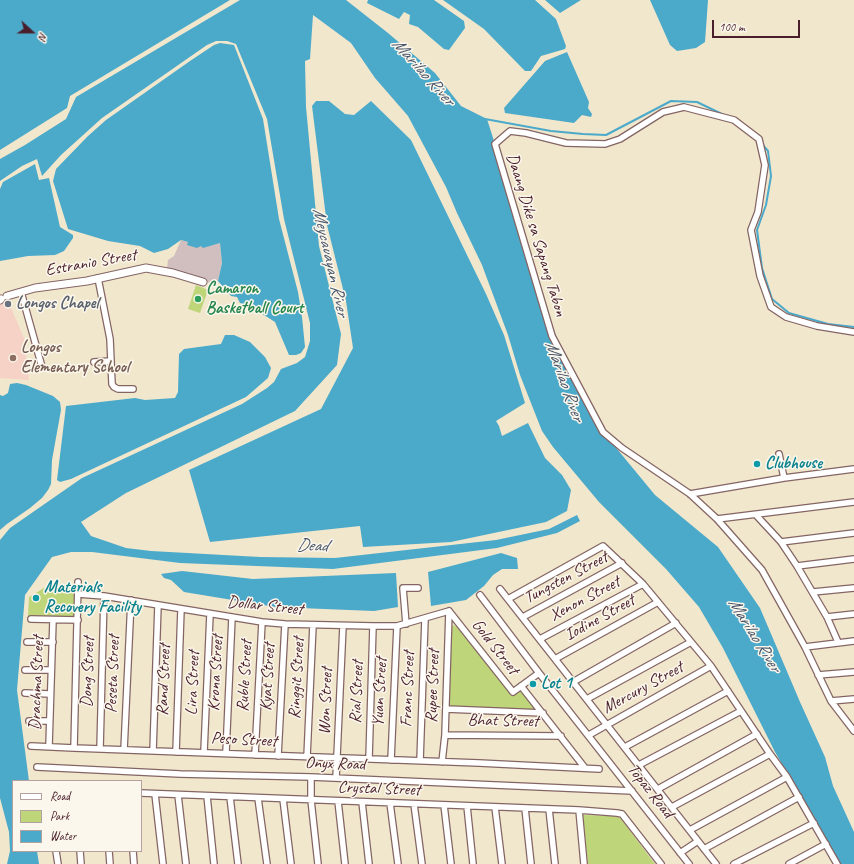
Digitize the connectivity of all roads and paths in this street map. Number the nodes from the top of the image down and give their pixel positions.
1 (98, 278) junction
2 (203, 282) dead end
3 (20, 292) junction
4 (3, 298) edge
5 (854, 332) edge
6 (111, 361) junction
7 (94, 362) dead end
8 (42, 367) dead end
9 (133, 389) dead end
10 (779, 454) dead end
11 (854, 469) edge
12 (784, 478) junction
13 (690, 494) junction
14 (854, 502) edge
15 (756, 515) junction
16 (717, 519) junction
17 (854, 533) edge
18 (781, 542) junction
19 (854, 559) edge
20 (622, 563) junction
21 (797, 566) junction
22 (78, 582) dead end
23 (643, 584) junction
24 (418, 588) dead end
25 (854, 588) edge
26 (500, 589) dead end
27 (813, 592) junction
28 (78, 594) junction
29 (480, 595) dead end
30 (104, 596) junction
31 (508, 599) junction
32 (131, 600) junction
33 (658, 602) junction
34 (158, 605) junction
35 (181, 609) junction
36 (449, 611) junction
37 (210, 614) junction
38 (854, 614) edge
39 (232, 617) junction
40 (523, 617) junction
41 (827, 617) junction
42 (31, 619) dead end
43 (425, 619) junction
44 (53, 620) junction
45 (78, 620) junction
46 (262, 622) junction
47 (676, 623) junction
48 (285, 624) junction
49 (406, 624) junction
50 (313, 625) junction
51 (343, 626) junction
52 (373, 626) junction
53 (397, 626) junction
54 (540, 639) junction
55 (854, 641) edge
56 (27, 642) dead end
57 (52, 642) junction
58 (691, 642) junction
59 (838, 642) junction
60 (805, 647) junction
61 (556, 659) junction
62 (711, 666) junction
63 (25, 670) dead end
64 (51, 670) junction
65 (854, 672) edge
66 (539, 673) junction
67 (818, 675) junction
68 (573, 682) junction
69 (521, 686) junction
70 (728, 692) junction
71 (25, 693) dead end
72 (50, 694) junction
73 (587, 699) junction
74 (854, 699) edge
75 (831, 701) junction
76 (446, 709) junction
77 (741, 711) junction
78 (543, 713) junction
79 (29, 721) dead end
80 (49, 722) junction
81 (606, 724) junction
82 (853, 727) edge
83 (757, 734) junction
84 (445, 735) junction
85 (589, 735) junction
86 (560, 736) junction
87 (31, 746) dead end
88 (49, 746) junction
89 (625, 747) junction
90 (74, 748) junction
91 (100, 749) junction
92 (124, 750) junction
93 (153, 751) junction
94 (176, 752) junction
95 (204, 752) junction
96 (226, 753) junction
97 (770, 754) junction
98 (255, 755) junction
99 (278, 756) junction
100 (307, 756) junction
101 (337, 758) junction
102 (369, 759) junction
103 (391, 760) junction
104 (420, 761) junction
105 (442, 762) junction
106 (639, 765) junction
107 (37, 767) dead end
108 (585, 768) junction
109 (599, 769) dead end
110 (312, 777) junction
111 (787, 777) junction
112 (336, 778) junction
113 (658, 789) junction
114 (632, 791) junction
115 (142, 793) edge
116 (154, 794) junction
117 (178, 795) junction
118 (207, 796) junction
119 (230, 797) junction
120 (799, 797) junction
121 (258, 798) junction
122 (283, 799) junction
123 (311, 800) junction
124 (338, 801) junction
125 (362, 802) junction
126 (390, 803) junction
127 (414, 804) junction
128 (444, 805) junction
129 (467, 806) junction
130 (495, 807) junction
131 (672, 807) junction
132 (525, 808) junction
133 (549, 809) junction
134 (578, 810) junction
135 (814, 823) junction
136 (690, 830) junction
137 (698, 841) junction
138 (826, 844) junction
139 (704, 849) junction
140 (56, 852) edge
141 (80, 852) edge
142 (109, 852) edge
143 (133, 852) edge
144 (680, 853) junction
145 (58, 864) edge
146 (81, 864) edge
147 (110, 864) edge
148 (134, 864) edge
149 (163, 864) edge
150 (186, 864) edge
151 (214, 864) edge
152 (238, 864) edge
153 (267, 864) edge
154 (291, 864) edge
155 (318, 864) edge
156 (345, 864) edge
157 (369, 864) edge
158 (398, 864) edge
159 (422, 864) edge
160 (451, 864) edge
161 (473, 864) edge
162 (502, 864) edge
163 (531, 864) edge
164 (555, 864) edge
165 (584, 864) edge
166 (661, 864) edge
167 (689, 864) edge
168 (716, 864) edge
169 (734, 864) edge
170 (789, 864) edge
171 (837, 864) edge

1 - 2 street, Estranio Street
1 - 3 street, Estranio Street
1 - 6 street
3 - 4 street, Estranio Street
3 - 8 street
5 - 13 street, Daang Dike sa Sapang Tabon
6 - 7 street
6 - 9 street
10 - 12 street
11 - 12 street
12 - 13 street
13 - 16 street
14 - 15 street
15 - 16 street
15 - 18 street
16 - 60 street
17 - 18 street
18 - 21 street
19 - 21 street
20 - 23 street
20 - 31 street
20 - 40 street, Tungsten Street
21 - 27 street
22 - 28 street
23 - 33 street
23 - 54 street, Xenon Street
24 - 49 street
25 - 27 street
26 - 31 street
27 - 41 street
28 - 30 street, Dollar Street
28 - 45 street
29 - 66 street, Gold Street
30 - 32 street, Dollar Street
30 - 91 street, Dong Street
31 - 40 street
32 - 34 street, Dollar Street
32 - 92 street, Peseta Street
33 - 47 street
33 - 61 street, Iodine Street
34 - 35 street, Dollar Street
34 - 93 street
35 - 37 street, Dollar Street
35 - 94 street, Rand Street
36 - 43 street, Dollar Street
36 - 69 street, Gold Street
36 - 76 street, Rupee Street
37 - 39 street, Dollar Street
37 - 95 street, Lira Street
38 - 41 street
39 - 46 street, Dollar Street
39 - 96 street, Krona Street
40 - 54 street
41 - 59 street
42 - 44 street
43 - 49 street, Dollar Street
43 - 104 street, Franc Street
44 - 45 street
44 - 57 street, Drachma Street
45 - 90 street
46 - 48 street, Dollar Street
46 - 98 street, Ruble Street
47 - 58 street
47 - 68 street
48 - 50 street, Dollar Street
48 - 99 street, Kyat Street
49 - 53 street, Dollar Street
50 - 51 street, Dollar Street
50 - 100 street, Ringgit Street
51 - 52 street, Dollar Street
51 - 101 street, Won Street
52 - 53 street, Dollar Street
52 - 102 street, Rial Street
53 - 103 street, Yuan Street
54 - 61 street
55 - 59 street
56 - 57 street
57 - 64 street, Drachma Street
58 - 62 street
58 - 73 street
59 - 60 street
60 - 67 street
61 - 68 street
62 - 70 street
62 - 81 street, Mercury Street
63 - 64 street
64 - 72 street, Drachma Street
65 - 67 street
66 - 69 street, Gold Street
66 - 85 street, Gold Street
67 - 75 street
68 - 73 street
69 - 78 street
70 - 77 street
70 - 89 street
71 - 72 street
72 - 80 street, Drachma Street
73 - 81 street
74 - 75 street
75 - 82 street
76 - 78 street
76 - 84 street, Rupee Street
77 - 83 street
77 - 106 street
78 - 86 street
79 - 80 street
80 - 88 street, Drachma Street
81 - 85 street, Mercury Street
81 - 89 street
83 - 97 street
83 - 113 street
84 - 86 street, Bhat Street
84 - 105 street, Rupee Street
85 - 114 street, Topaz Road
86 - 108 street
87 - 88 street, Peso Street
88 - 90 street, Peso Street
89 - 106 street
90 - 91 street, Peso Street
91 - 92 street, Peso Street
92 - 93 street, Peso Street
93 - 94 street, Peso Street
94 - 95 street, Peso Street
95 - 96 street, Peso Street
96 - 98 street, Peso Street
97 - 111 street
97 - 131 street
98 - 99 street, Peso Street
99 - 100 street, Peso Street
100 - 101 street, Peso Street
101 - 102 street, Peso Street
101 - 112 street, Won Street
102 - 103 street, Peso Street
103 - 104 street, Peso Street
104 - 105 street, Peso Street
105 - 108 street, Peso Street
106 - 113 street
107 - 110 street, Onyx Road
108 - 109 street, Peso Street
110 - 112 street, Onyx Road
110 - 123 street
111 - 120 street
111 - 136 street
112 - 114 street, Onyx Road
113 - 131 street
114 - 144 street, Topaz Road
115 - 116 street, Crystal Street
116 - 117 street, Crystal Street
116 - 149 street
117 - 118 street, Crystal Street
117 - 150 street
118 - 119 street, Crystal Street
118 - 151 street
119 - 121 street, Crystal Street
119 - 152 street
120 - 135 street
120 - 139 street
121 - 122 street, Crystal Street
121 - 153 street
122 - 123 street, Crystal Street
122 - 154 street
123 - 124 street, Crystal Street
123 - 155 street
124 - 125 street, Crystal Street
124 - 156 street
125 - 126 street, Crystal Street
125 - 157 street
126 - 127 street, Crystal Street
126 - 158 street
127 - 128 street, Crystal Street
127 - 159 street
128 - 129 street, Crystal Street
128 - 160 street
129 - 130 street, Crystal Street
129 - 161 street
130 - 132 street, Crystal Street
130 - 162 street
131 - 136 street
132 - 133 street, Crystal Street
132 - 163 street
133 - 134 street, Crystal Street
133 - 164 street
134 - 165 street
134 - 166 street, Crystal Street
135 - 138 street
135 - 169 street
136 - 137 street
137 - 139 street
137 - 144 street
138 - 170 street
138 - 171 street
139 - 168 street
140 - 145 street
141 - 146 street
142 - 147 street
143 - 148 street
144 - 167 street, Topaz Road

